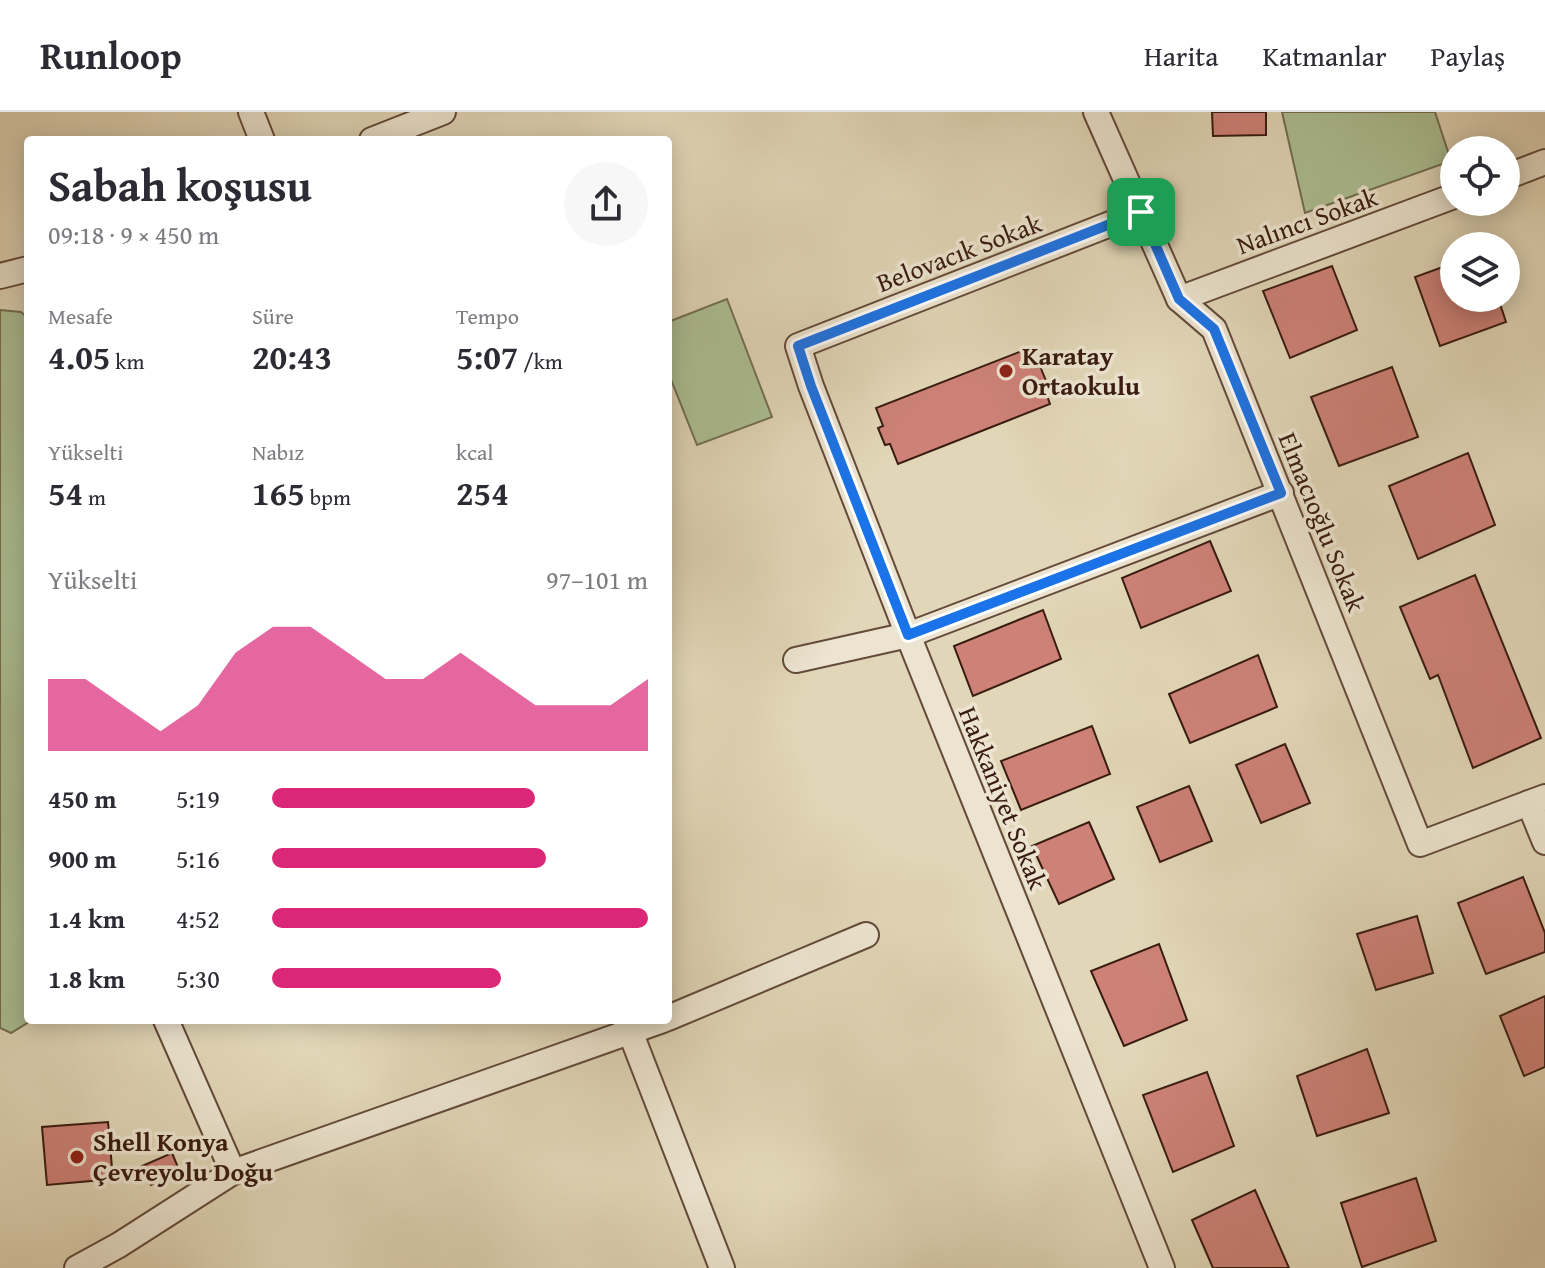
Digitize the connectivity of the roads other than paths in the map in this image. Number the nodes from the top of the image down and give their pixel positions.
1 (251, 112) edge
2 (443, 112) edge
3 (1096, 112) edge
4 (260, 136) edge
5 (382, 136) edge
6 (1545, 162) edge
7 (1520, 172) edge
8 (1440, 201) edge
9 (1141, 212) junction
10 (24, 270) edge
11 (0, 276) edge
12 (1179, 299) junction
13 (798, 346) joint
14 (1281, 493) junction
15 (908, 635) junction
16 (796, 660) dead end
17 (1537, 800) edge
18 (1545, 842) edge
19 (866, 935) dead end
20 (672, 1016) edge
21 (168, 1024) edge
22 (628, 1027) edge
23 (233, 1172) junction
24 (120, 1256) edge
25 (77, 1268) edge
26 (722, 1268) edge
27 (1162, 1268) edge

1 - 4 street
2 - 5 street
3 - 9 street, Elmacıoğlu Sokak
6 - 7 street
8 - 12 street, Nalıncı Sokak
9 - 12 street, Elmacıoğlu Sokak
9 - 13 street, Belovacık Sokak
10 - 11 street
12 - 14 street, Elmacıoğlu Sokak
13 - 15 street, Hakkaniyet Sokak
14 - 15 street
14 - 17 street, Elmacıoğlu Sokak
15 - 16 street
15 - 27 street, Hakkaniyet Sokak
17 - 18 street
19 - 20 street
21 - 23 street
22 - 23 street
22 - 26 street
23 - 24 street
24 - 25 street

